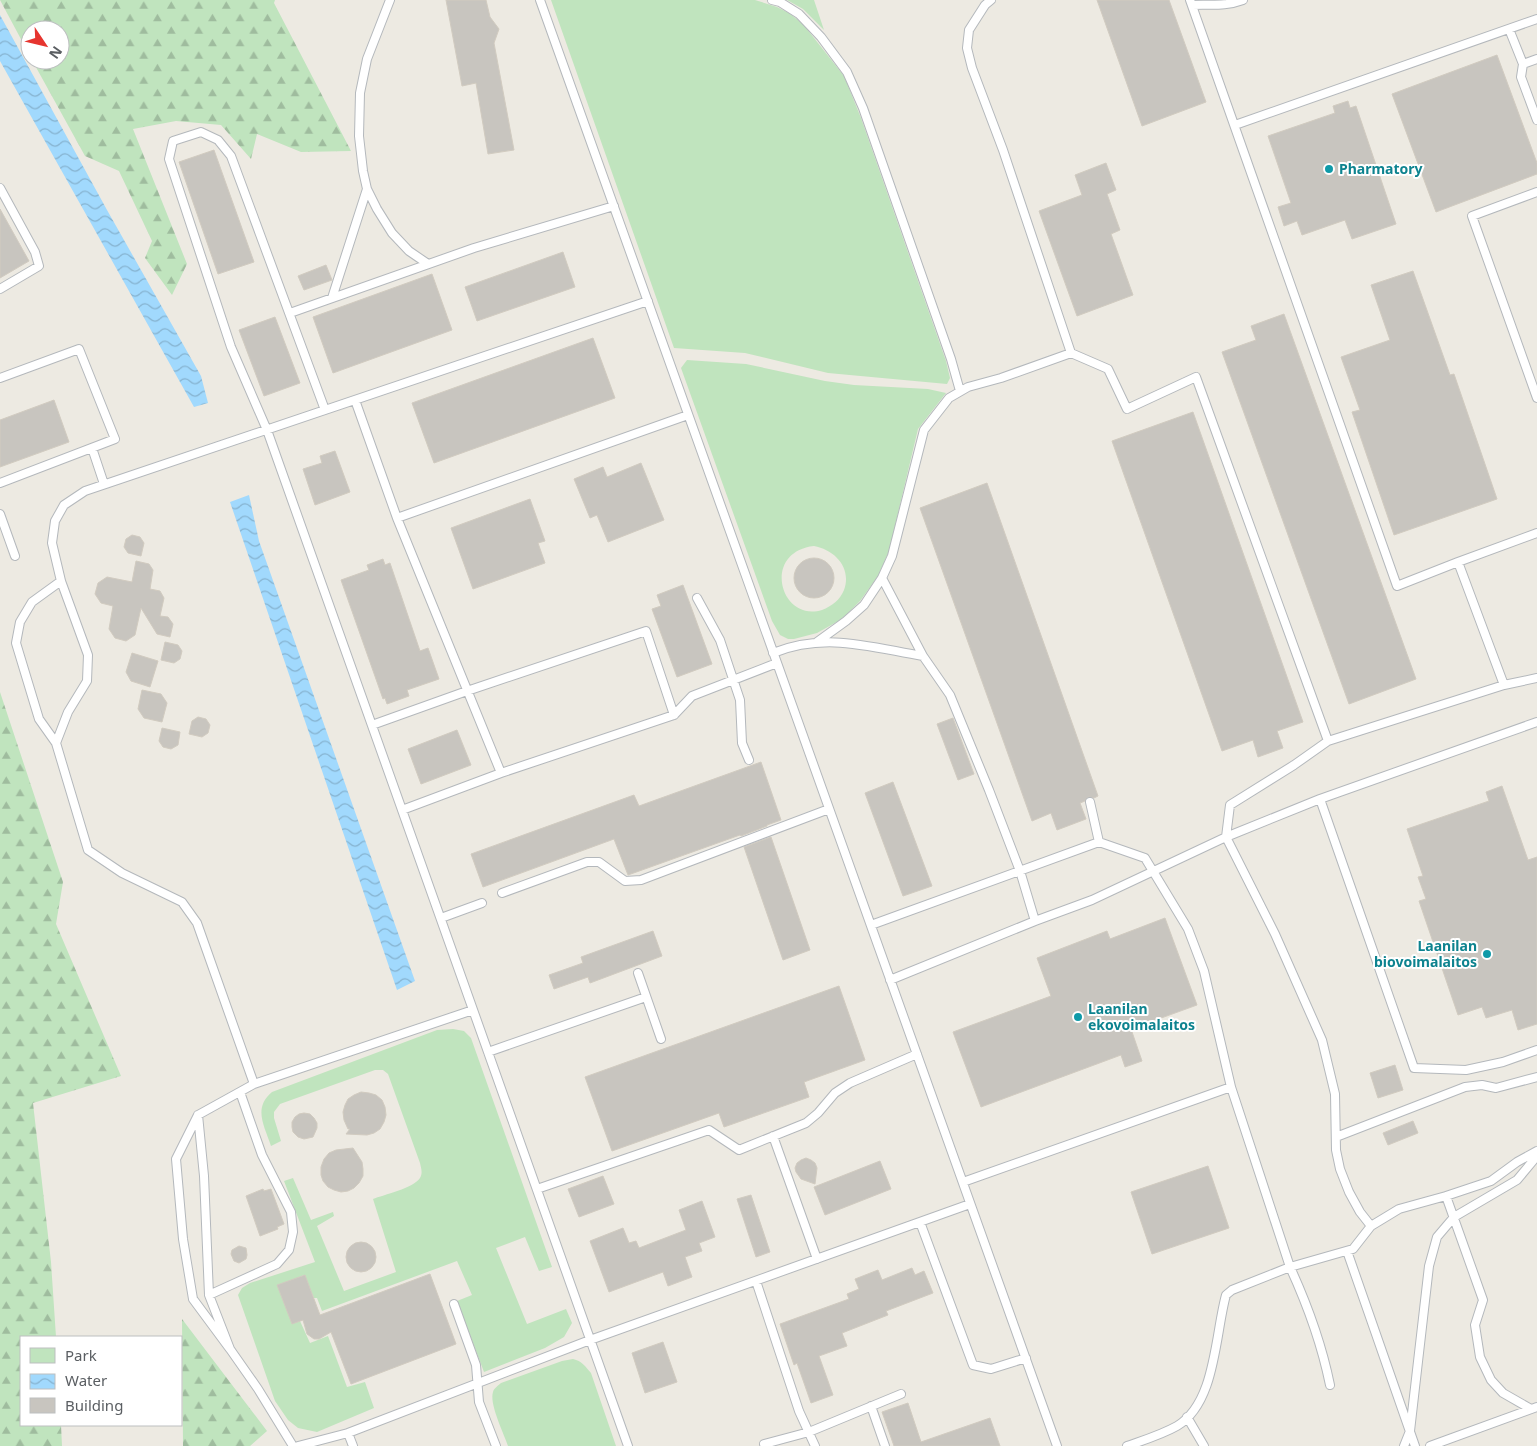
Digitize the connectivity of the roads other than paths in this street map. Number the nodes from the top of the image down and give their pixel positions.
1 (390, 0) edge
2 (540, 0) edge
3 (772, 0) edge
4 (991, 0) edge
5 (1243, 0) edge
6 (1191, 2) edge
7 (1537, 19) edge
8 (1509, 29) junction
9 (1537, 59) edge
10 (1523, 64) junction
11 (1537, 120) edge
12 (1234, 125) junction
13 (0, 188) edge
14 (367, 189) junction
15 (1537, 192) edge
16 (8, 202) junction
17 (614, 206) junction
18 (0, 207) edge
19 (428, 264) junction
20 (0, 289) edge
21 (332, 298) junction
22 (648, 301) junction
23 (290, 313) junction
24 (1071, 353) junction
25 (0, 378) edge
26 (960, 391) junction
27 (1537, 398) edge
28 (355, 400) junction
29 (325, 410) junction
30 (688, 415) junction
31 (267, 430) junction
32 (92, 448) junction
33 (0, 484) edge
34 (104, 484) junction
35 (0, 514) edge
36 (397, 518) junction
37 (1537, 533) edge
38 (15, 556) dead end
39 (1458, 562) junction
40 (882, 578) junction
41 (61, 581) junction
42 (697, 598) dead end
43 (816, 642) junction
44 (774, 653) junction
45 (922, 656) junction
46 (777, 663) junction
47 (1537, 678) edge
48 (733, 680) junction
49 (1504, 685) junction
50 (467, 691) junction
51 (674, 715) junction
52 (1537, 722) edge
53 (372, 725) junction
54 (1328, 741) junction
55 (56, 743) junction
56 (749, 760) dead end
57 (501, 773) junction
58 (1320, 799) junction
59 (1090, 802) dead end
60 (402, 810) junction
61 (829, 810) junction
62 (1226, 837) junction
63 (1099, 842) junction
64 (1020, 871) junction
65 (1154, 872) junction
66 (502, 893) dead end
67 (482, 902) dead end
68 (440, 918) junction
69 (1035, 921) junction
70 (871, 925) junction
71 (638, 973) dead end
72 (890, 980) junction
73 (646, 997) junction
74 (473, 1010) junction
75 (661, 1039) dead end
76 (1537, 1050) edge
77 (488, 1052) junction
78 (917, 1054) junction
79 (1537, 1078) edge
80 (254, 1084) junction
81 (1231, 1087) junction
82 (240, 1092) junction
83 (198, 1115) junction
84 (773, 1136) junction
85 (1336, 1137) junction
86 (1537, 1152) edge
87 (1537, 1156) edge
88 (962, 1182) junction
89 (537, 1189) junction
90 (1446, 1196) junction
91 (970, 1204) junction
92 (1454, 1217) junction
93 (920, 1222) junction
94 (1371, 1226) junction
95 (1347, 1251) junction
96 (817, 1258) junction
97 (1290, 1267) junction
98 (756, 1280) junction
99 (209, 1296) junction
100 (454, 1304) dead end
101 (590, 1340) junction
102 (230, 1349) junction
103 (1026, 1358) junction
104 (478, 1383) junction
105 (1330, 1385) dead end
106 (901, 1394) dead end
107 (871, 1406) junction
108 (1534, 1408) edge
109 (1188, 1417) junction
110 (1410, 1431) junction
111 (809, 1432) junction
112 (348, 1433) junction
113 (764, 1444) dead end
114 (293, 1446) edge
115 (298, 1446) edge
116 (353, 1446) edge
117 (496, 1446) edge
118 (628, 1446) edge
119 (815, 1446) edge
120 (884, 1446) edge
121 (1057, 1446) edge
122 (1127, 1446) edge
123 (1204, 1446) edge
124 (1404, 1446) edge
125 (1415, 1446) edge
126 (1430, 1446) edge

1 - 14 lane
2 - 17 lane
3 - 26 lane
4 - 24 lane
5 - 6 lane
6 - 12 lane
7 - 8 lane
8 - 10 lane
8 - 12 lane
9 - 10 lane
10 - 11 lane
12 - 39 lane
13 - 16 lane
14 - 19 lane
14 - 21 lane
15 - 27 lane
16 - 18 lane
16 - 20 lane
17 - 19 lane
17 - 22 lane
19 - 21 lane
21 - 23 lane
22 - 28 lane
22 - 30 lane
23 - 29 lane
23 - 31 lane
24 - 26 lane
24 - 54 lane
25 - 32 lane
26 - 40 lane
28 - 29 lane
28 - 36 lane
29 - 31 lane
30 - 36 lane
30 - 44 lane
31 - 34 lane
31 - 53 lane
32 - 33 lane
32 - 34 lane
34 - 41 lane
35 - 38 lane
36 - 50 lane
37 - 39 lane
39 - 49 lane
40 - 43 lane
40 - 45 lane
41 - 55 lane
41 - 55 lane
42 - 48 lane
43 - 44 lane
43 - 45 lane
44 - 46 lane
45 - 64 lane
46 - 48 lane
46 - 61 lane
47 - 49 lane
48 - 51 lane
48 - 56 lane
49 - 54 lane
50 - 51 lane
50 - 53 lane
50 - 57 lane
51 - 57 lane
52 - 58 lane
53 - 60 lane
54 - 62 lane
55 - 80 lane
57 - 60 lane
58 - 62 lane
58 - 76 lane
59 - 63 lane
60 - 68 lane
61 - 66 lane
61 - 70 lane
62 - 65 lane
62 - 85 lane
63 - 64 lane
63 - 65 lane
64 - 69 lane
64 - 70 lane
65 - 69 lane
65 - 81 lane
67 - 68 lane
68 - 74 lane
69 - 72 lane
70 - 72 lane
71 - 73 lane
72 - 78 lane
73 - 75 lane
73 - 77 lane
74 - 77 lane
74 - 80 lane
77 - 89 lane
78 - 84 lane
78 - 88 lane
79 - 85 lane
80 - 82 lane
81 - 88 lane
81 - 97 lane
82 - 83 lane
82 - 99 lane
83 - 99 lane
83 - 102 lane
84 - 89 lane
84 - 96 lane
85 - 94 lane
86 - 90 lane
87 - 92 lane
88 - 91 lane
89 - 101 lane
90 - 92 lane
90 - 94 lane
91 - 93 lane
91 - 103 lane
92 - 108 lane
92 - 110 lane
93 - 96 lane
93 - 103 lane
94 - 95 lane
95 - 97 lane
95 - 110 lane
96 - 98 lane
97 - 105 lane
97 - 109 lane
98 - 101 lane
98 - 111 lane
99 - 102 lane
100 - 104 lane
101 - 104 lane
101 - 118 lane
102 - 114 lane
103 - 121 lane
104 - 112 lane
104 - 117 lane
106 - 107 lane
107 - 111 lane
107 - 120 lane
108 - 126 lane
109 - 122 lane
109 - 123 lane
110 - 124 lane
110 - 125 lane
111 - 113 lane
111 - 119 lane
112 - 115 lane
112 - 116 lane

